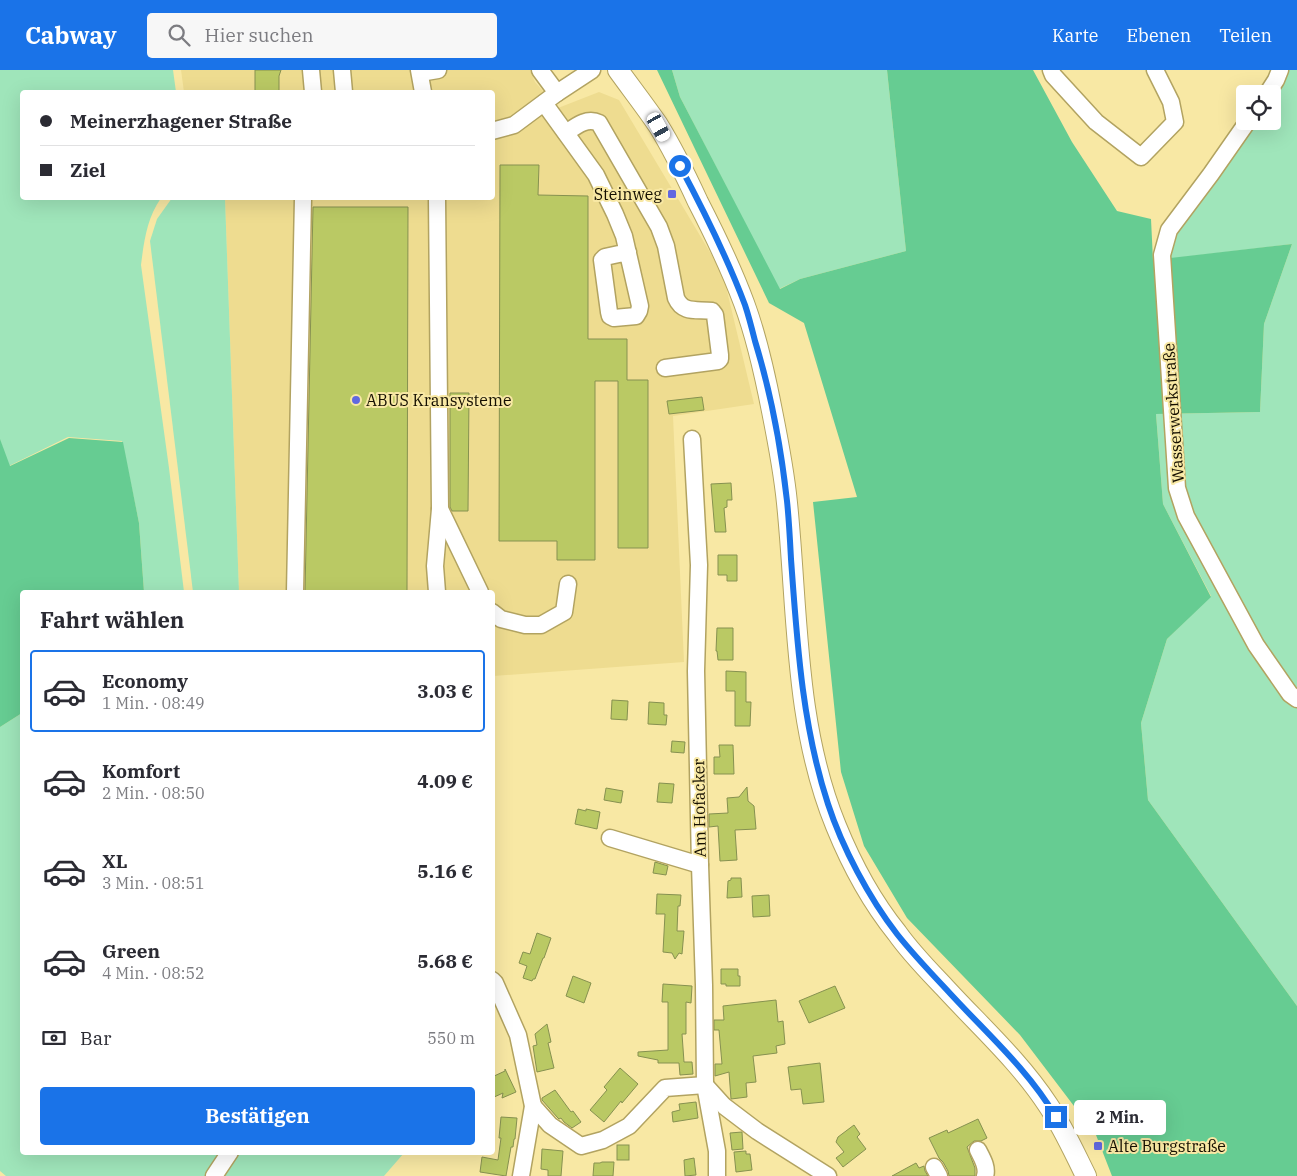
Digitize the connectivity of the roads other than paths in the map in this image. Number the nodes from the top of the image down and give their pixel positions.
1 (311, 70) edge
2 (342, 70) edge
3 (438, 70) edge
4 (540, 70) edge
5 (592, 70) edge
6 (618, 70) edge
7 (1051, 70) edge
8 (1155, 70) edge
9 (1280, 70) edge
10 (420, 72) edge
11 (1273, 85) edge
12 (313, 90) edge
13 (344, 90) edge
14 (423, 90) edge
15 (550, 98) junction
16 (495, 130) edge
17 (1242, 130) edge
18 (566, 133) junction
19 (303, 200) edge
20 (437, 200) edge
21 (628, 252) dead end
22 (665, 368) dead end
23 (692, 440) dead end
24 (440, 509) junction
25 (568, 584) dead end
26 (295, 590) edge
27 (437, 590) edge
28 (479, 590) edge
29 (495, 614) edge
30 (1297, 699) edge
31 (610, 838) dead end
32 (700, 865) junction
33 (495, 983) edge
34 (705, 1085) junction
35 (533, 1106) junction
36 (978, 1150) dead end
37 (228, 1155) edge
38 (214, 1176) edge
39 (521, 1176) edge
40 (718, 1176) edge
41 (828, 1176) edge
42 (985, 1176) edge
43 (1086, 1176) edge

1 - 12 street
2 - 13 street
3 - 10 street
4 - 15 street
5 - 15 street
6 - 43 main road
7 - 8 street
9 - 11 street
10 - 14 street
15 - 16 street
15 - 18 street
17 - 30 street, Wasserwerkstraße
18 - 21 street
18 - 22 street
19 - 26 street
20 - 24 street
23 - 32 street, Am Hofacker
24 - 27 street
24 - 28 street
25 - 29 street
31 - 32 street
32 - 34 street, Am Hofacker
33 - 35 street
34 - 35 street
34 - 40 street, Am Hofacker
34 - 41 street
35 - 39 street
36 - 42 street
37 - 38 street

